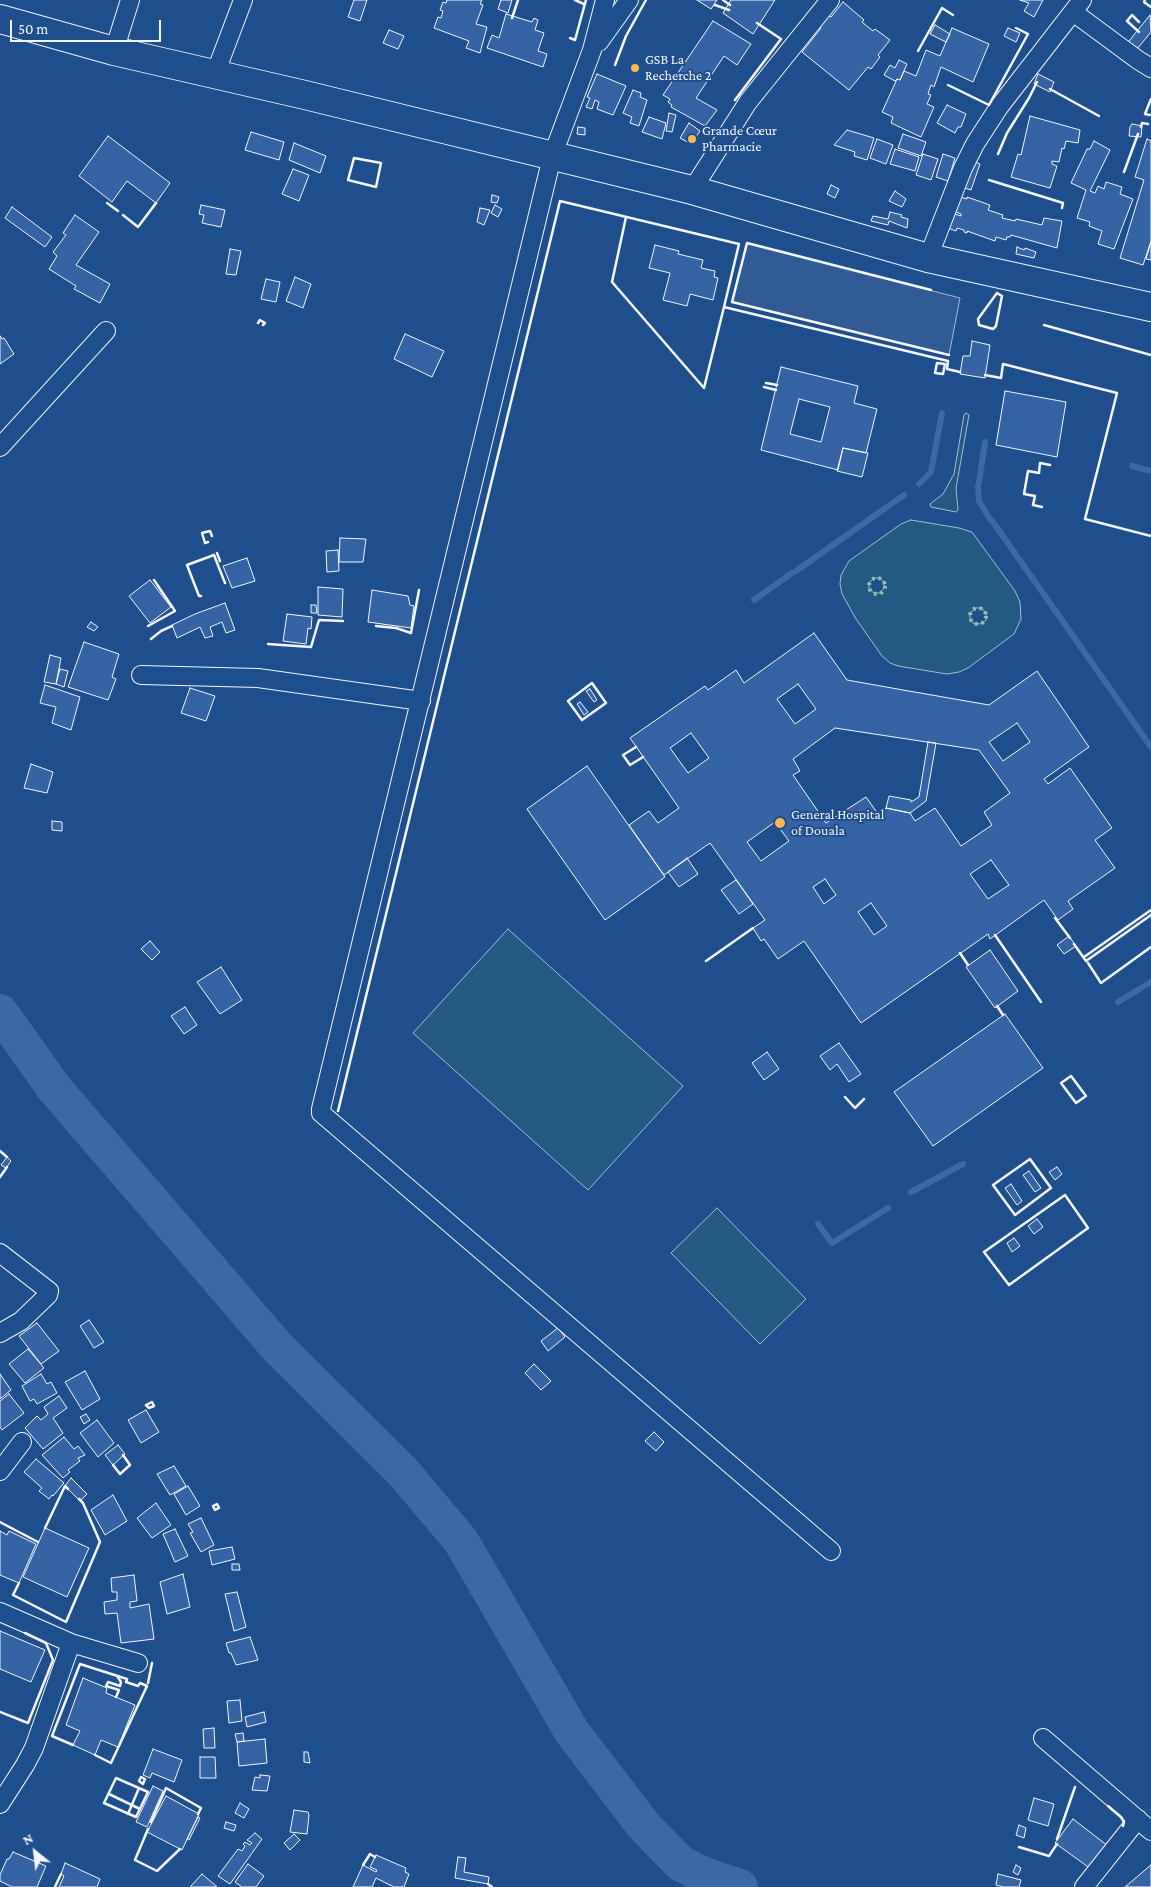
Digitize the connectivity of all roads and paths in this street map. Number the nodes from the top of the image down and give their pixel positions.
1 (130, 0) edge
2 (242, 0) edge
3 (605, 0) edge
4 (629, 0) edge
5 (830, 0) edge
6 (1078, 6) edge
7 (0, 19) edge
8 (592, 50) junction
9 (114, 51) junction
10 (1151, 68) edge
11 (215, 74) junction
12 (552, 157) junction
13 (692, 190) junction
14 (928, 258) junction
15 (1151, 308) edge
16 (106, 331) dead end
17 (0, 447) edge
18 (141, 675) dead end
19 (421, 701) junction
20 (0, 1253) edge
21 (0, 1334) edge
22 (22, 1442) dead end
23 (0, 1471) edge
24 (831, 1550) dead end
25 (0, 1612) edge
26 (71, 1643) junction
27 (138, 1663) dead end
28 (1043, 1738) dead end
29 (0, 1804) edge
30 (1138, 1819) junction
31 (1151, 1831) edge
32 (1084, 1887) edge

1 - 9 street
2 - 11 street
3 - 8 street
4 - 8 street
5 - 13 street
6 - 10 street
6 - 14 street
7 - 9 main road
8 - 12 street
9 - 11 main road
11 - 12 main road
12 - 13 main road
12 - 19 street
13 - 14 main road
14 - 15 main road
16 - 17 street
18 - 19 street
19 - 24 street
20 - 21 street
22 - 23 street
25 - 26 street
26 - 27 street
26 - 29 street
28 - 30 street
30 - 31 street
30 - 32 street

